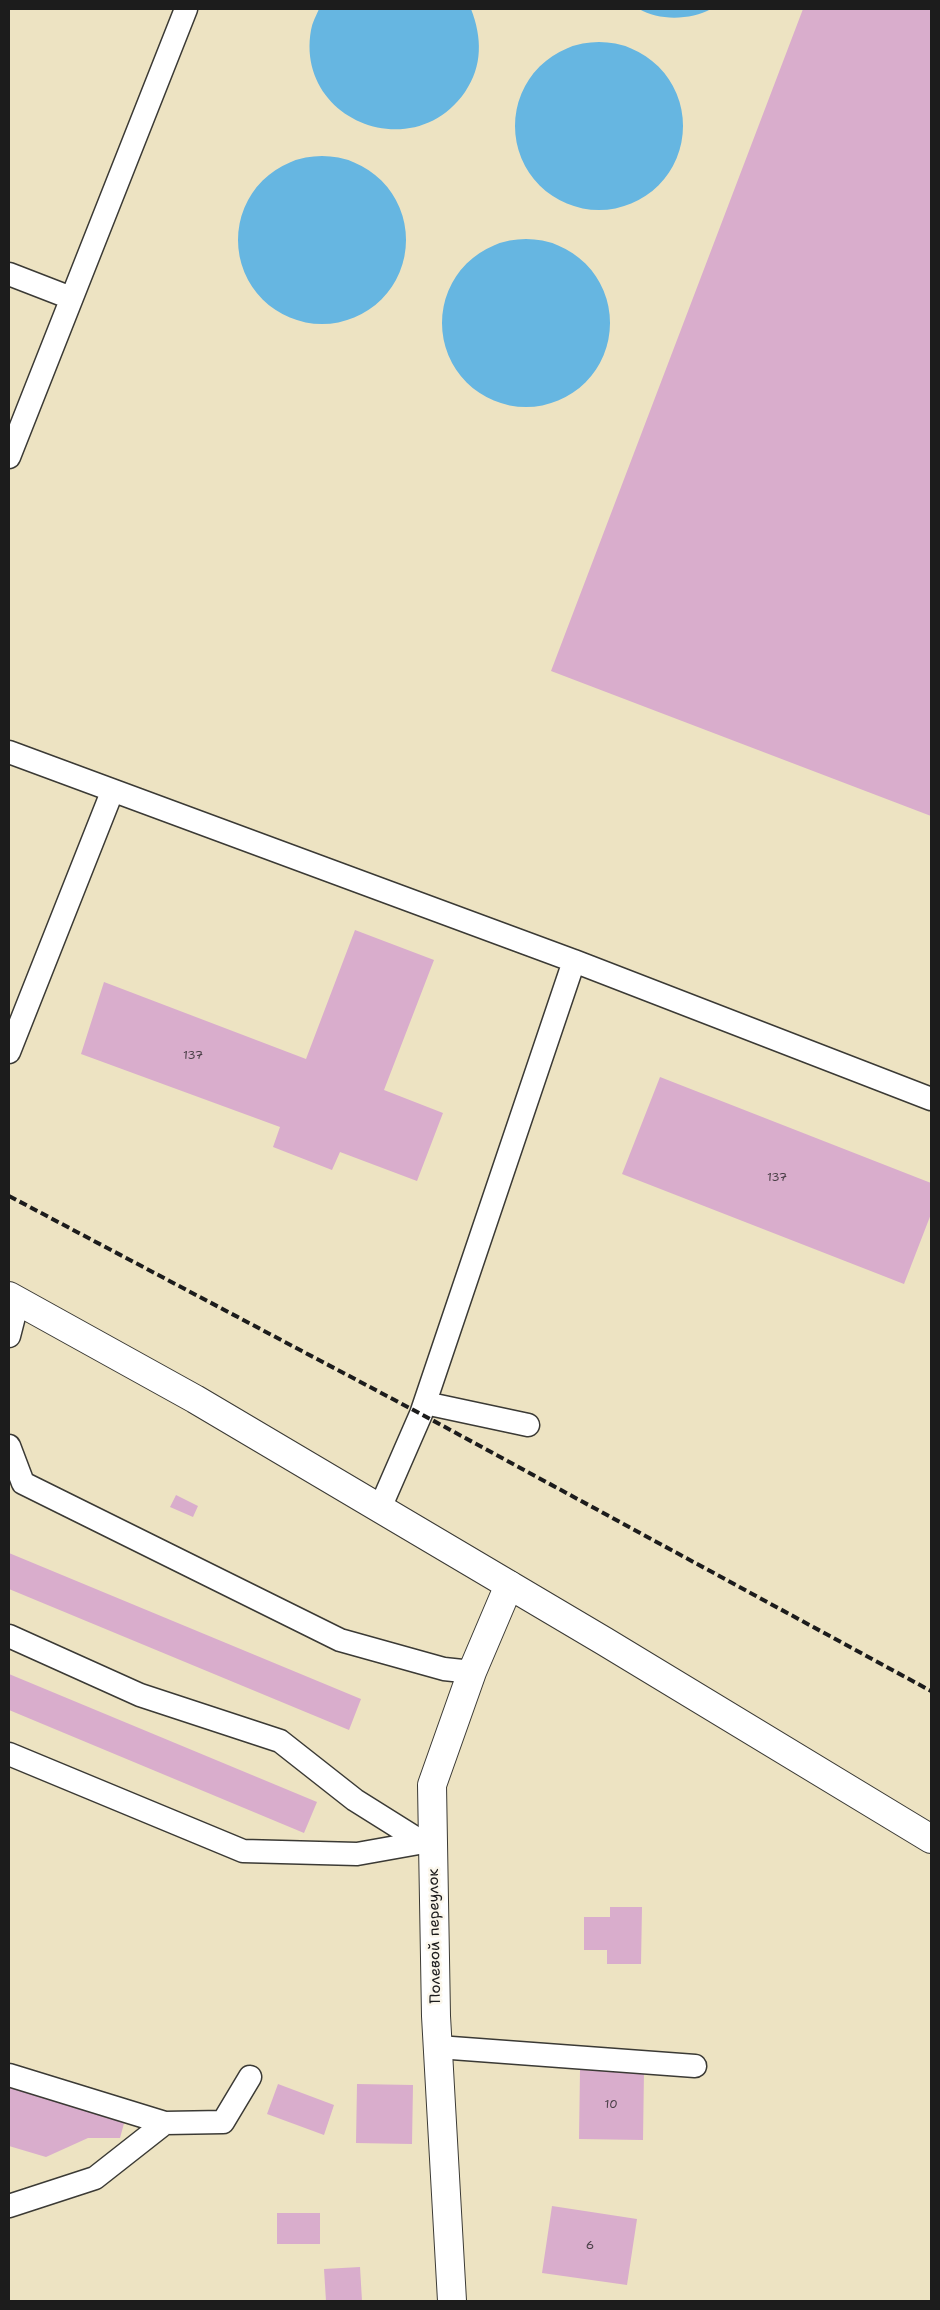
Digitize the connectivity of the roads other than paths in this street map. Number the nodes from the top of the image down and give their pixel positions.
1 (186, 9) edge
2 (9, 274) edge
3 (71, 298) junction
4 (9, 457) edge
5 (9, 752) edge
6 (112, 792) junction
7 (574, 961) junction
8 (9, 1052) edge
9 (931, 1099) edge
10 (14, 1299) edge
11 (9, 1336) edge
12 (425, 1403) junction
13 (528, 1425) dead end
14 (9, 1446) edge
15 (380, 1508) junction
16 (510, 1586) junction
17 (9, 1636) edge
18 (472, 1672) junction
19 (9, 1754) edge
20 (931, 1839) edge
21 (428, 1841) junction
22 (438, 2047) junction
23 (695, 2066) dead end
24 (9, 2076) edge
25 (250, 2077) dead end
26 (165, 2123) junction
27 (14, 2201) edge
28 (452, 2301) edge

1 - 3 lane
2 - 3 lane
3 - 4 lane
5 - 6 lane
6 - 7 lane
6 - 8 lane
7 - 9 lane
7 - 12 lane
10 - 11 lane
10 - 15 street
12 - 13 lane
12 - 15 lane
14 - 18 lane
15 - 16 street
16 - 18 street, Полевой переулок
16 - 20 street
17 - 21 lane
18 - 21 street, Полевой переулок
19 - 21 lane
21 - 22 street, Полевой переулок
22 - 23 lane
22 - 28 street, Полевой переулок
24 - 26 lane
25 - 26 lane
26 - 27 lane

